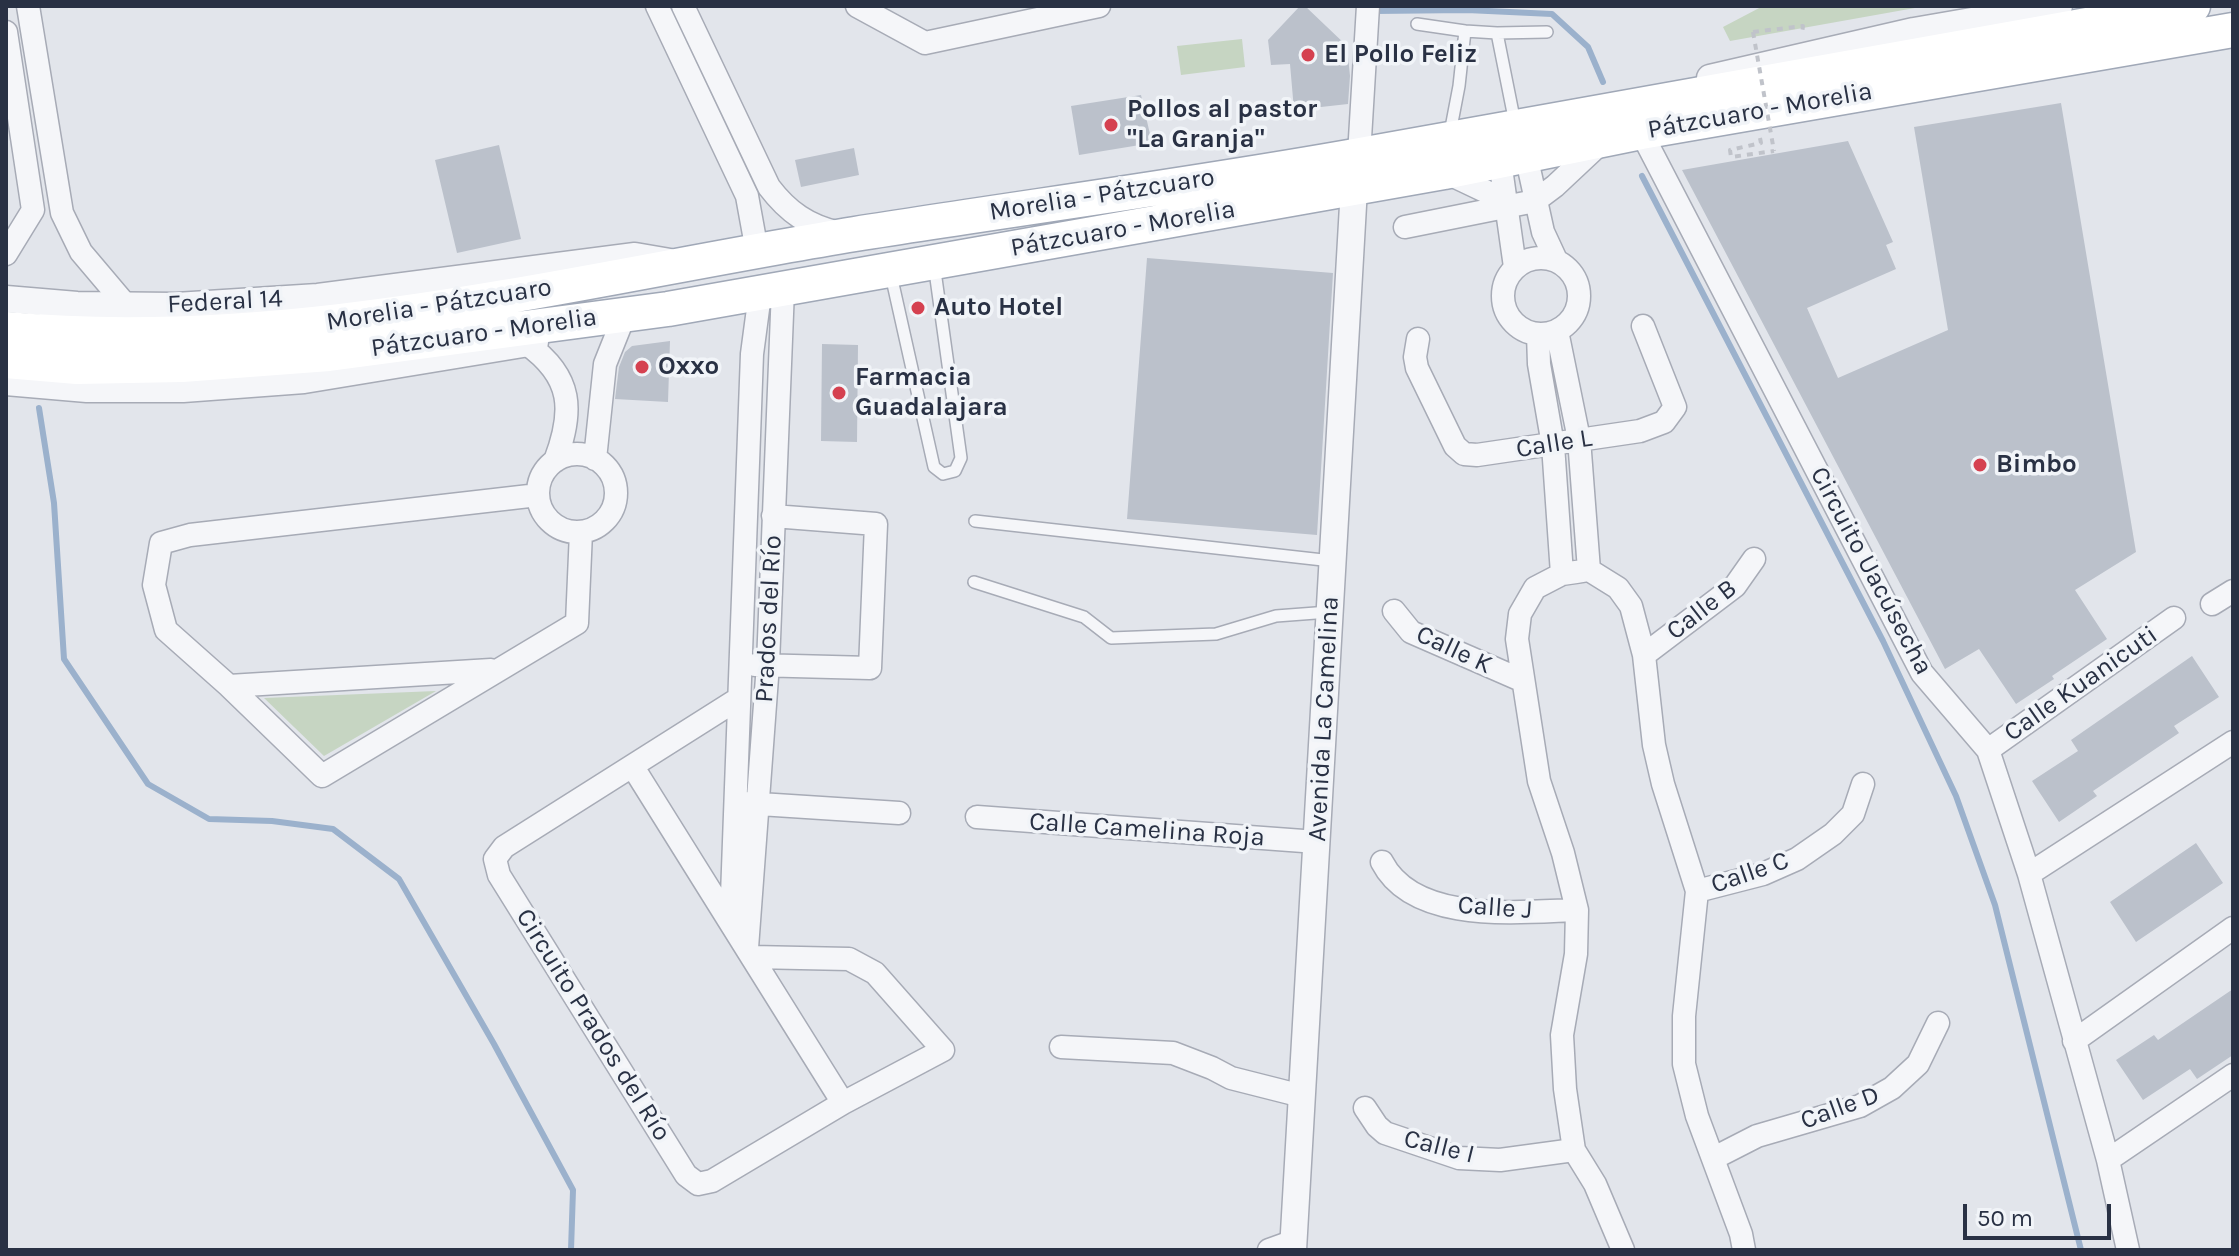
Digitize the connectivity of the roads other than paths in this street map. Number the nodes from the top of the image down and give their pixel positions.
1 (28, 6) edge
2 (657, 6) edge
3 (683, 6) edge
4 (857, 6) edge
5 (1099, 6) edge
6 (1368, 6) edge
7 (2059, 6) edge
8 (2193, 6) edge
9 (1417, 24) dead end
10 (2233, 30) edge
11 (1465, 31) junction
12 (1547, 32) dead end
13 (1497, 33) junction
14 (8, 42) edge
15 (34, 48) junction
16 (1646, 117) junction
17 (1605, 139) junction
18 (1514, 148) junction
19 (1446, 155) junction
20 (757, 162) junction
21 (1357, 171) junction
22 (735, 172) junction
23 (1535, 201) junction
24 (1506, 204) junction
25 (1405, 227) dead end
26 (849, 235) junction
27 (757, 251) junction
28 (6, 254) edge
29 (1556, 260) junction
30 (933, 262) junction
31 (681, 265) junction
32 (1515, 267) junction
33 (890, 270) junction
34 (772, 292) junction
35 (6, 299) edge
36 (125, 304) junction
37 (668, 309) junction
38 (621, 324) junction
39 (1643, 326) dead end
40 (6, 329) edge
41 (1548, 333) junction
42 (1418, 339) dead end
43 (527, 344) junction
44 (75, 351) junction
45 (6, 361) edge
46 (6, 382) edge
47 (1579, 439) junction
48 (1553, 445) junction
49 (595, 459) junction
50 (555, 461) junction
51 (538, 495) junction
52 (773, 516) junction
53 (975, 521) dead end
54 (581, 532) junction
55 (1754, 559) dead end
56 (1333, 562) junction
57 (1589, 570) junction
58 (1562, 574) junction
59 (974, 582) dead end
60 (2233, 591) edge
61 (2212, 604) dead end
62 (1394, 611) dead end
63 (1330, 612) junction
64 (2174, 618) dead end
65 (1644, 655) junction
66 (768, 664) junction
67 (742, 665) junction
68 (495, 670) junction
69 (1521, 680) junction
70 (229, 686) junction
71 (738, 699) junction
72 (2233, 742) edge
73 (1988, 750) junction
74 (633, 767) junction
75 (1863, 784) dead end
76 (747, 803) junction
77 (899, 813) dead end
78 (977, 817) dead end
79 (1317, 842) junction
80 (1382, 862) dead end
81 (2029, 874) junction
82 (1697, 891) junction
83 (1577, 910) junction
84 (731, 923) junction
85 (2233, 928) edge
86 (750, 952) junction
87 (1938, 1023) dead end
88 (2074, 1041) junction
89 (1061, 1047) dead end
90 (2233, 1075) edge
91 (1302, 1096) junction
92 (843, 1103) junction
93 (1365, 1108) dead end
94 (1574, 1150) junction
95 (1714, 1158) junction
96 (2108, 1160) junction
97 (1294, 1246) edge
98 (1269, 1250) edge
99 (1623, 1250) edge
100 (1744, 1250) edge
101 (2128, 1250) edge

1 - 15 street
2 - 22 street
3 - 20 street
4 - 5 street
6 - 21 street
7 - 16 street
8 - 16 main road, Morelia - Pátzcuaro
9 - 11 lane
10 - 16 main road, Pátzcuaro - Morelia
11 - 13 lane
11 - 19 lane
12 - 13 lane
13 - 18 lane
14 - 15 street
14 - 28 street
15 - 36 street
16 - 17 main road, Pátzcuaro - Morelia
16 - 18 main road, Morelia - Pátzcuaro
16 - 73 street, Circuito Uacúsecha
17 - 18 main road, Pátzcuaro - Morelia
17 - 23 street
18 - 19 main road, Morelia - Pátzcuaro
18 - 23 street
18 - 24 street
19 - 21 main road, Morelia - Pátzcuaro
19 - 24 street
20 - 22 street
20 - 26 street
21 - 26 main road, Morelia - Pátzcuaro
21 - 30 main road, Pátzcuaro - Morelia
21 - 56 street, Avenida La Camelina
22 - 27 street
23 - 24 street
23 - 29 street
24 - 25 street
24 - 32 street
26 - 27 main road, Morelia - Pátzcuaro
27 - 31 main road, Morelia - Pátzcuaro
29 - 32 street
29 - 41 street
30 - 33 main road, Pátzcuaro - Morelia
30 - 33 lane
31 - 36 street, Federal 14
31 - 44 main road, Morelia - Pátzcuaro
32 - 41 street
33 - 34 main road, Pátzcuaro - Morelia
34 - 37 main road, Pátzcuaro - Morelia
34 - 52 street, Prados del Río
34 - 67 street
35 - 36 street, Federal 14
37 - 38 street
37 - 44 main road, Pátzcuaro - Morelia
38 - 43 street
38 - 49 street
39 - 47 street, Calle L
40 - 44 main road, Morelia - Pátzcuaro
41 - 47 street
41 - 48 street
42 - 48 street, Calle L
43 - 46 street
43 - 50 street
44 - 45 main road, Pátzcuaro - Morelia
47 - 48 street, Calle L
47 - 57 street
48 - 58 street
49 - 50 street
49 - 54 street
50 - 51 street
51 - 54 street
51 - 70 street
52 - 66 street, Prados del Río
52 - 66 street
53 - 56 lane
54 - 68 street
55 - 65 street, Calle B
56 - 63 street, Avenida La Camelina
57 - 58 street
57 - 65 street
58 - 69 street
59 - 63 lane
60 - 61 street
62 - 69 street, Calle K
63 - 79 street, Avenida La Camelina
64 - 73 street, Calle Kuanicuti
65 - 82 street
66 - 67 street
66 - 76 street, Prados del Río
67 - 71 street
68 - 70 street
68 - 70 street
69 - 83 street
71 - 74 street, Circuito Prados del Río
71 - 76 street
72 - 81 street
73 - 81 street, Circuito Uacúsecha
74 - 84 street
74 - 92 street, Circuito Prados del Río
75 - 82 street, Calle C
76 - 77 street
76 - 84 street
76 - 86 street, Prados del Río
78 - 79 street, Calle Camelina Roja
79 - 91 street, Avenida La Camelina
80 - 83 street, Calle J
81 - 88 street, Circuito Uacúsecha
82 - 95 street
83 - 94 street
84 - 86 street
85 - 88 street
86 - 92 street
86 - 92 street, Circuito Prados del Río
87 - 95 street, Calle D
88 - 96 street, Circuito Uacúsecha
89 - 91 street
90 - 96 street
91 - 97 street, Avenida La Camelina
93 - 94 street, Calle I
94 - 99 street
95 - 100 street
96 - 101 street, Circuito Uacúsecha
97 - 98 street

